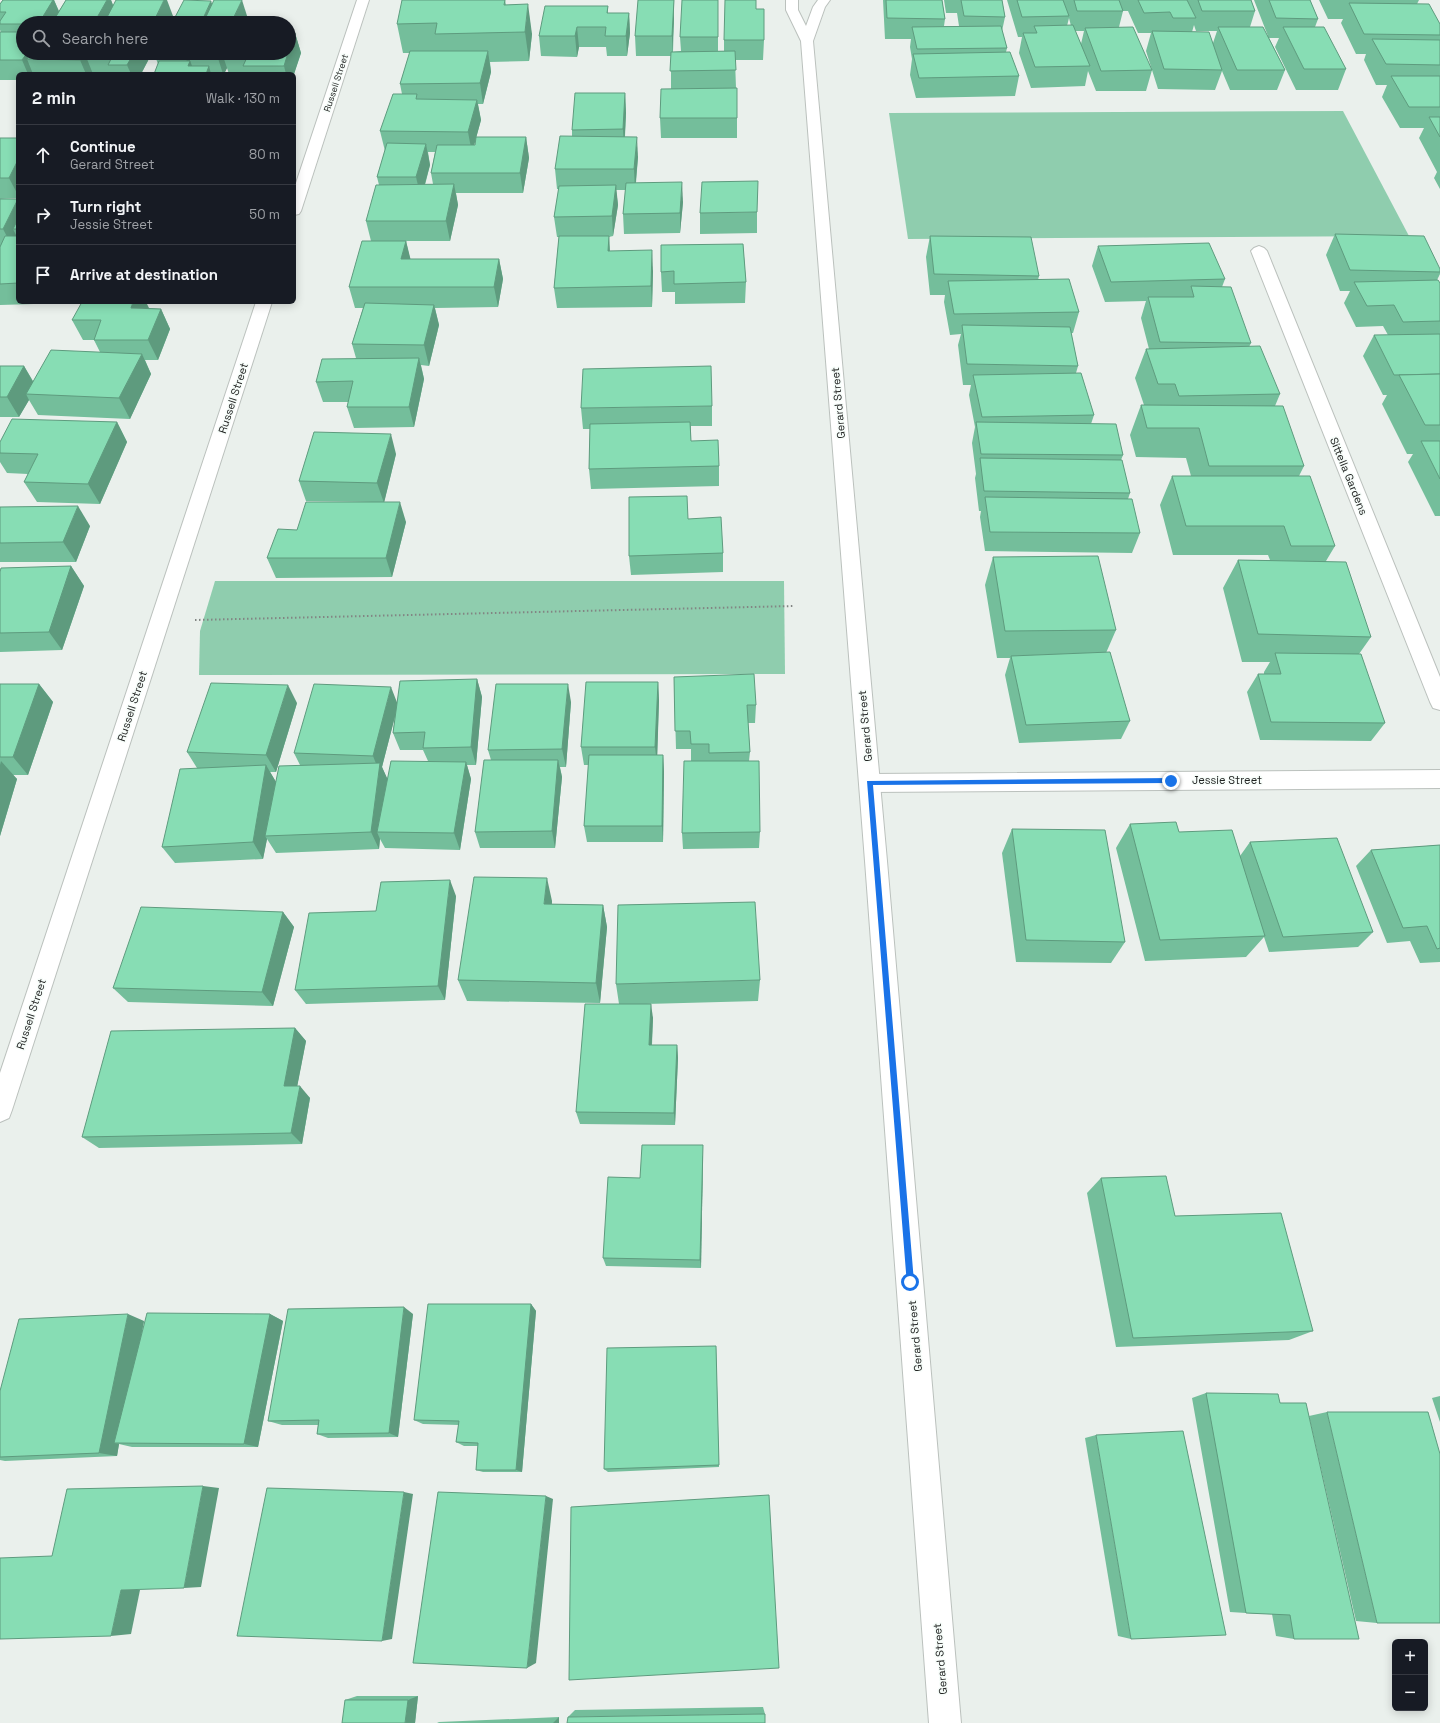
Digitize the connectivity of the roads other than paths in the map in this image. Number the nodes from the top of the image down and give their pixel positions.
1 (363, 0) edge
2 (792, 0) edge
3 (824, 0) edge
4 (807, 41) junction
5 (296, 205) edge
6 (1259, 251) dead end
7 (263, 304) edge
8 (1440, 702) edge
9 (1440, 779) edge
10 (870, 783) junction
11 (0, 1110) edge
12 (945, 1723) edge

1 - 5 street, Russell Street
2 - 4 street, Gerard Street
3 - 4 street, Gerard Street
4 - 10 street, Gerard Street
6 - 8 street, Sittella Gardens
7 - 11 street, Russell Street
9 - 10 street, Jessie Street
10 - 12 street, Gerard Street

